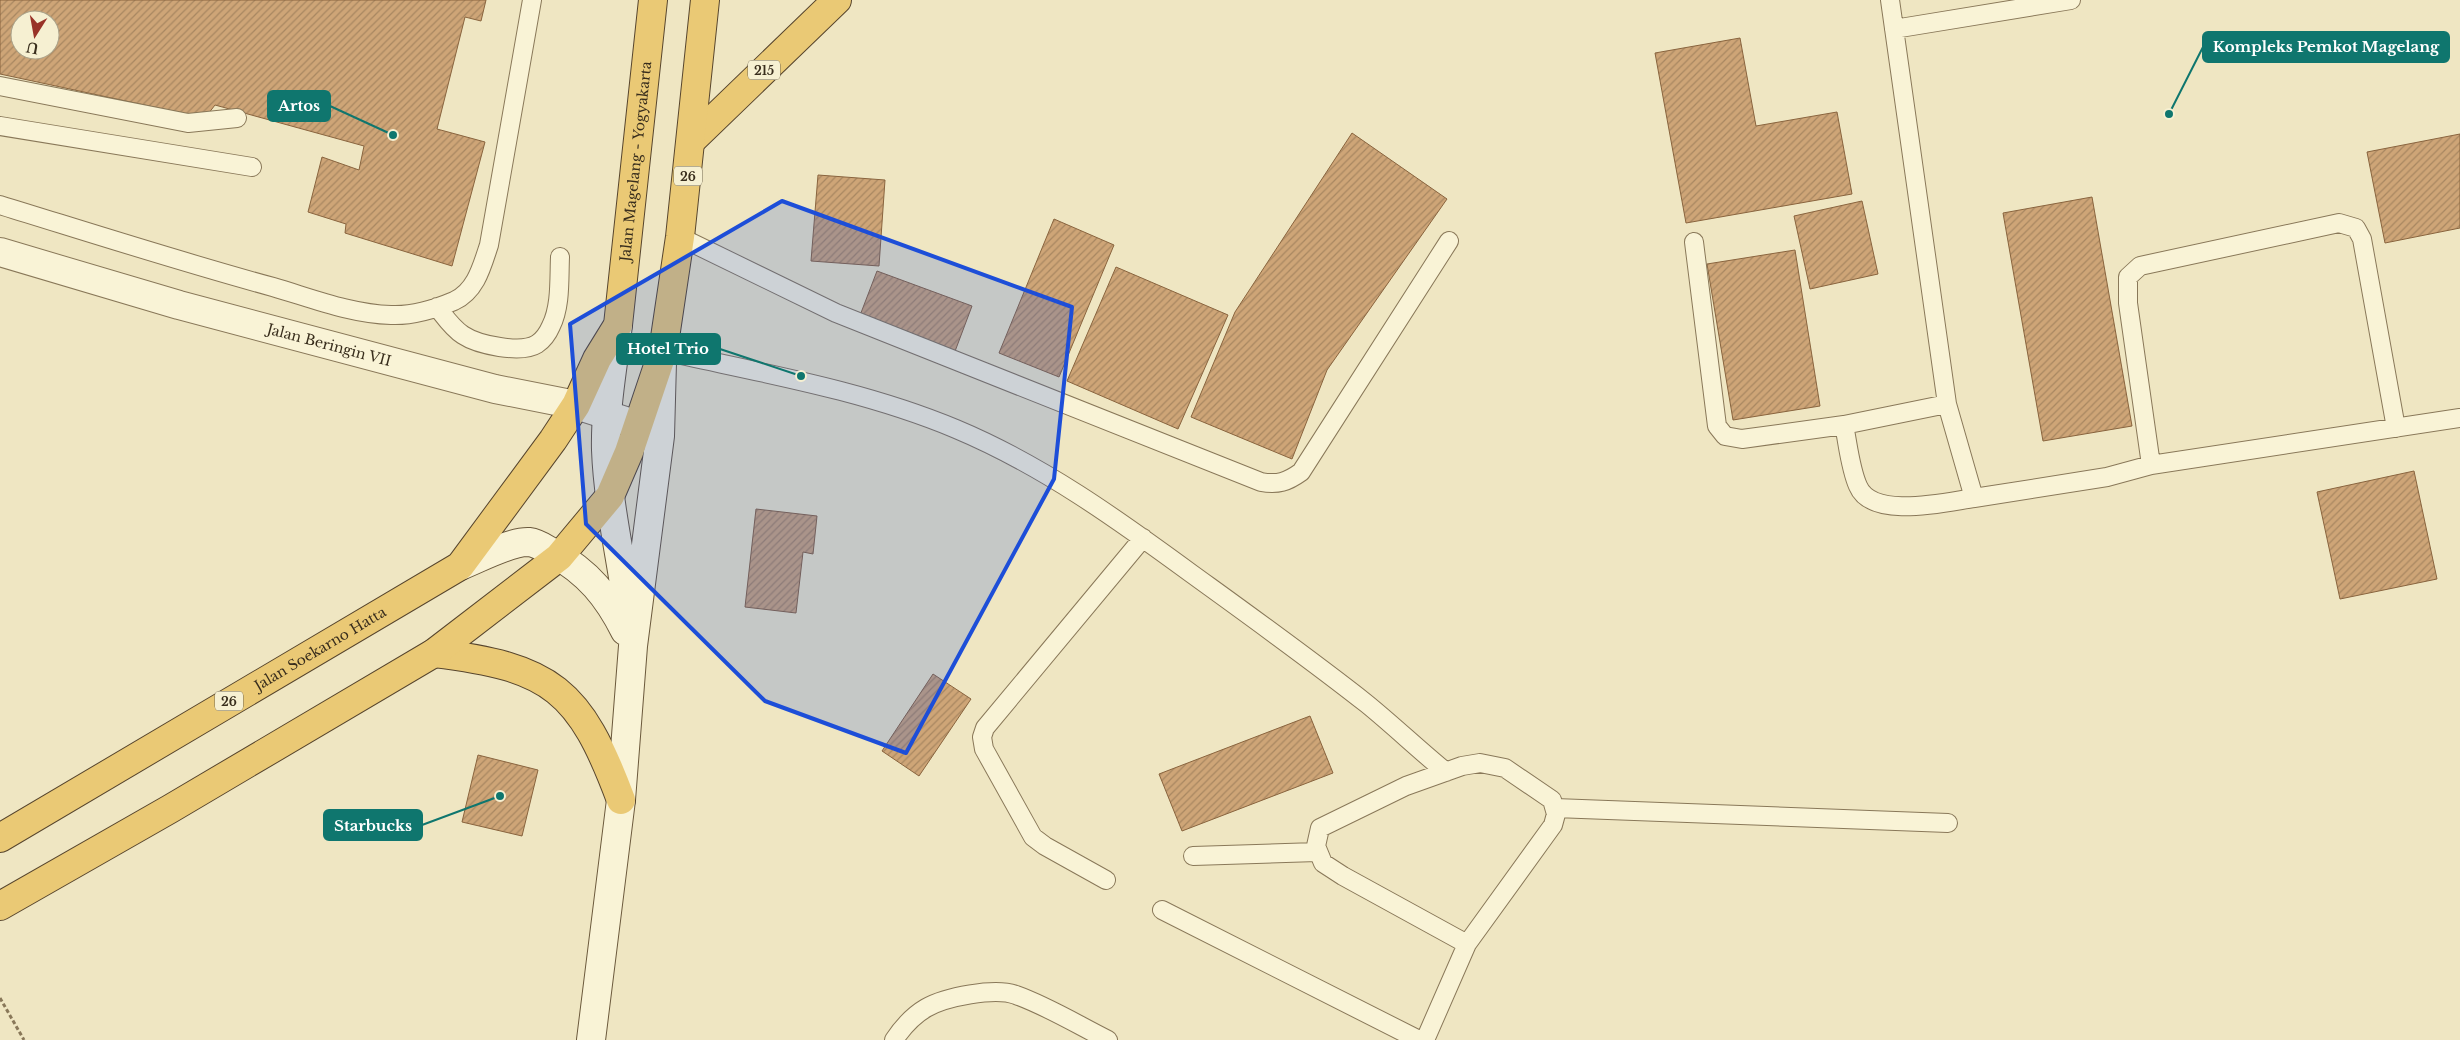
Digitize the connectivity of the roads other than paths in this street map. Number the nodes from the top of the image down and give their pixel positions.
1 (532, 0) edge
2 (653, 0) edge
3 (705, 0) edge
4 (837, 0) edge
5 (1890, 0) edge
6 (2071, 0) edge
7 (1894, 29) junction
8 (0, 86) edge
9 (238, 118) dead end
10 (0, 126) edge
11 (692, 140) junction
12 (252, 166) dead end
13 (0, 205) edge
14 (680, 237) junction
15 (1449, 242) dead end
16 (1694, 242) dead end
17 (0, 252) edge
18 (560, 257) dead end
19 (437, 307) junction
20 (618, 324) junction
21 (663, 351) junction
22 (576, 404) junction
23 (1947, 404) junction
24 (607, 414) junction
25 (2460, 418) edge
26 (1844, 425) junction
27 (2396, 428) junction
28 (649, 431) junction
29 (2151, 465) junction
30 (610, 496) junction
31 (1974, 498) junction
32 (1143, 538) junction
33 (559, 556) junction
34 (460, 566) junction
35 (632, 646) junction
36 (434, 653) junction
37 (1446, 772) junction
38 (621, 800) junction
39 (1555, 808) junction
40 (1948, 823) dead end
41 (0, 838) edge
42 (1317, 852) junction
43 (1193, 856) dead end
44 (1106, 880) dead end
45 (0, 906) edge
46 (1162, 910) dead end
47 (1467, 944) junction
48 (591, 1040) edge
49 (894, 1040) edge
50 (1108, 1040) edge
51 (1419, 1040) edge
52 (1425, 1040) edge

1 - 19 lane
2 - 20 highway, Jalan Magelang - Yogyakarta / 26
3 - 11 highway, 26
4 - 11 highway, 215
5 - 7 lane
6 - 7 lane
7 - 23 lane
8 - 9 lane
10 - 12 lane
11 - 14 highway, 26
13 - 19 lane
14 - 15 lane
14 - 21 highway, 26
16 - 26 lane
17 - 22 main road, Jalan Beringin VII
18 - 19 lane
20 - 22 highway, 26
20 - 24 main road
21 - 28 highway, 26
21 - 32 lane
22 - 24 main road, Jalan Beringin VII
22 - 34 highway, 26
23 - 26 lane
23 - 31 lane
24 - 28 main road, Jalan Beringin VII
24 - 30 main road
25 - 27 lane
26 - 31 lane
27 - 29 lane
27 - 29 lane
28 - 30 highway, 26
28 - 35 main road
29 - 31 lane
30 - 33 highway, 26
30 - 35 main road
32 - 37 lane
32 - 44 lane
33 - 34 main road
33 - 35 main road
33 - 36 highway, 26
34 - 41 highway, Jalan Soekarno Hatta / 26
35 - 38 main road
36 - 38 highway
36 - 45 highway, 26
37 - 39 lane
37 - 42 lane
38 - 48 main road
39 - 40 lane
39 - 47 lane
42 - 43 lane
42 - 47 lane
46 - 51 lane
47 - 52 lane
49 - 50 lane

